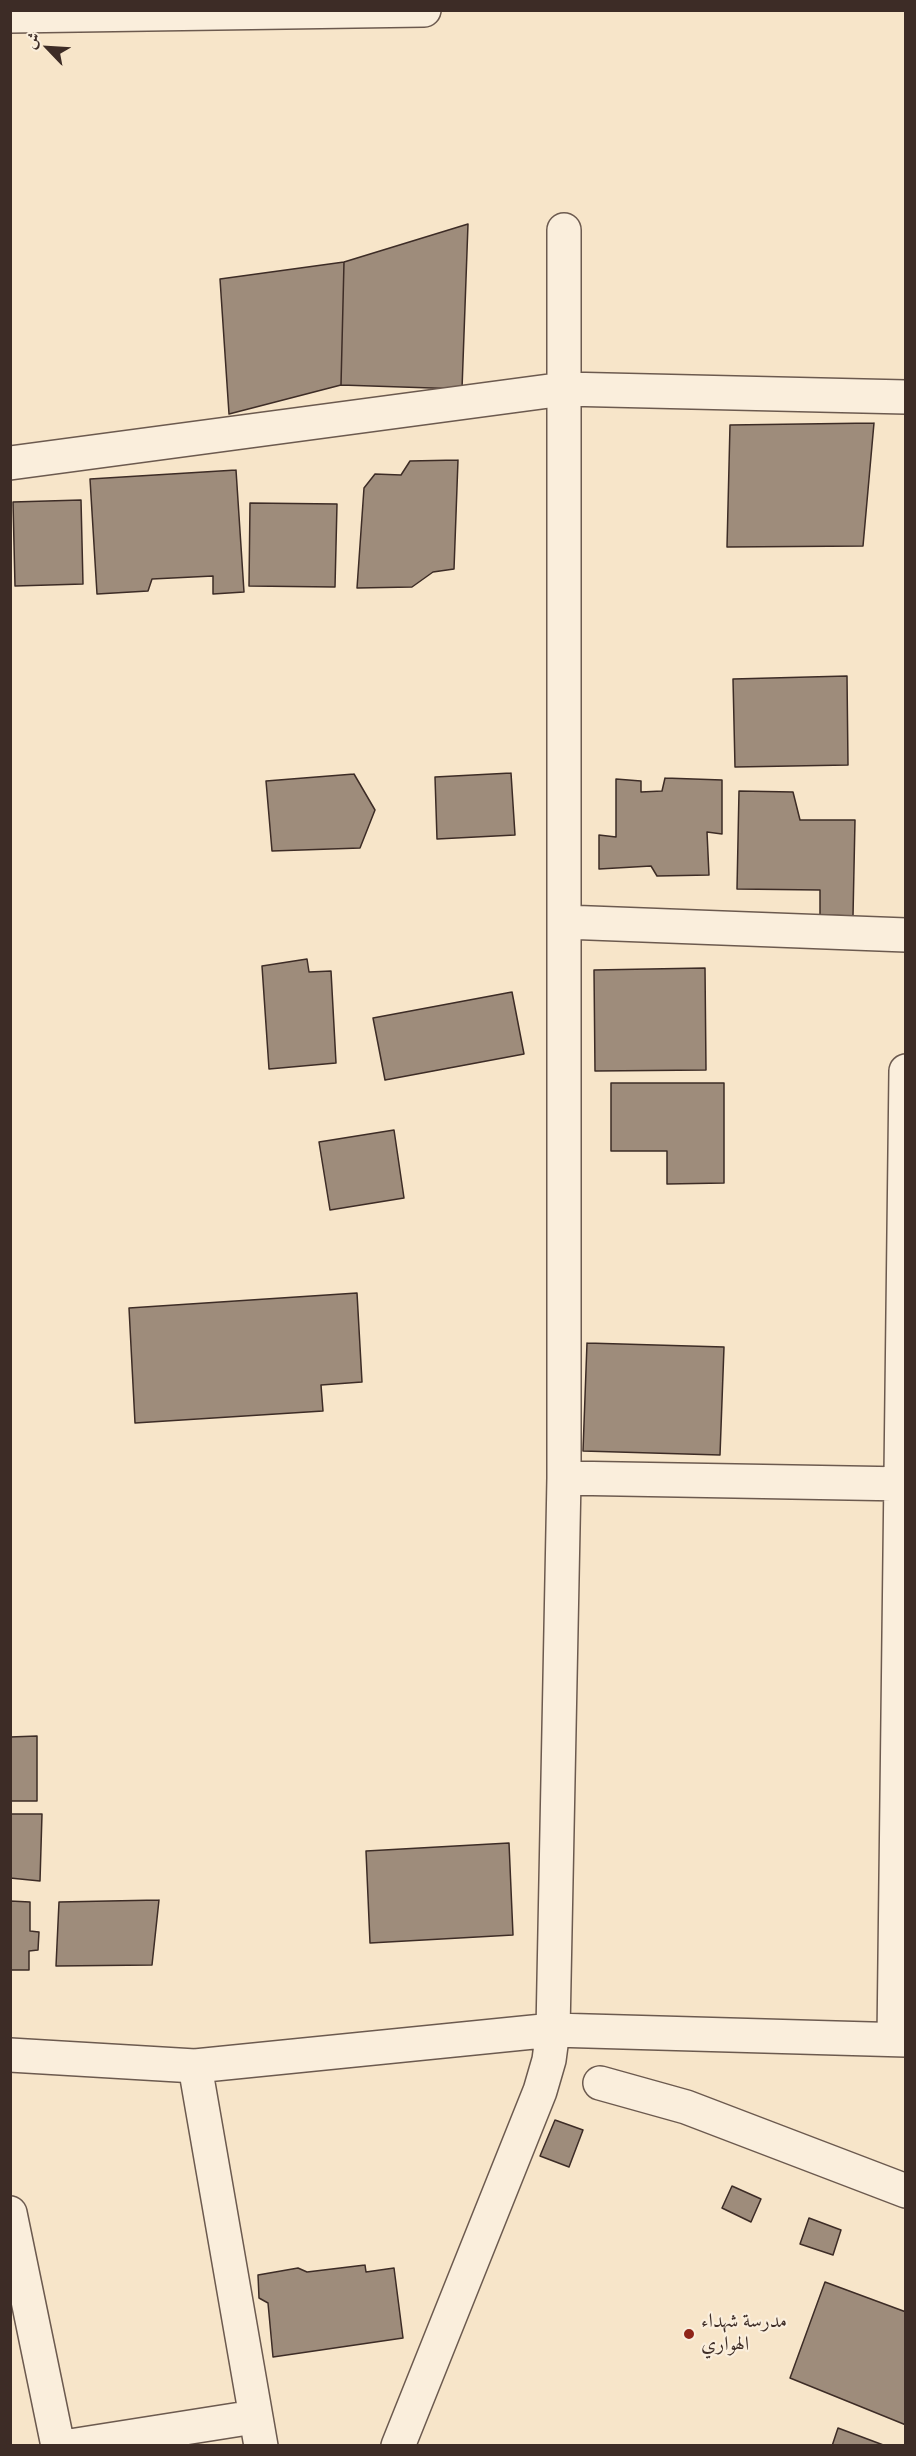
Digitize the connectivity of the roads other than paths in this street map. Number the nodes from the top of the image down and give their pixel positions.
1 (424, 10) edge
2 (10, 16) edge
3 (564, 230) dead end
4 (564, 389) junction
5 (906, 397) edge
6 (10, 463) edge
7 (564, 922) junction
8 (906, 935) edge
9 (906, 1071) edge
10 (564, 1478) junction
11 (903, 1484) edge
12 (553, 2030) junction
13 (900, 2039) edge
14 (10, 2055) edge
15 (195, 2066) junction
16 (600, 2083) dead end
17 (906, 2191) edge
18 (10, 2214) edge
19 (258, 2431) edge
20 (58, 2445) edge
21 (70, 2445) edge
22 (398, 2445) edge

1 - 2 street
3 - 4 street
4 - 5 street
4 - 6 street
4 - 7 street
7 - 8 street
7 - 10 street
9 - 11 street
10 - 11 street
10 - 12 street
11 - 13 street
12 - 13 street
12 - 15 street
12 - 22 street
14 - 15 street
15 - 19 street
16 - 17 street
18 - 20 street
19 - 21 street

